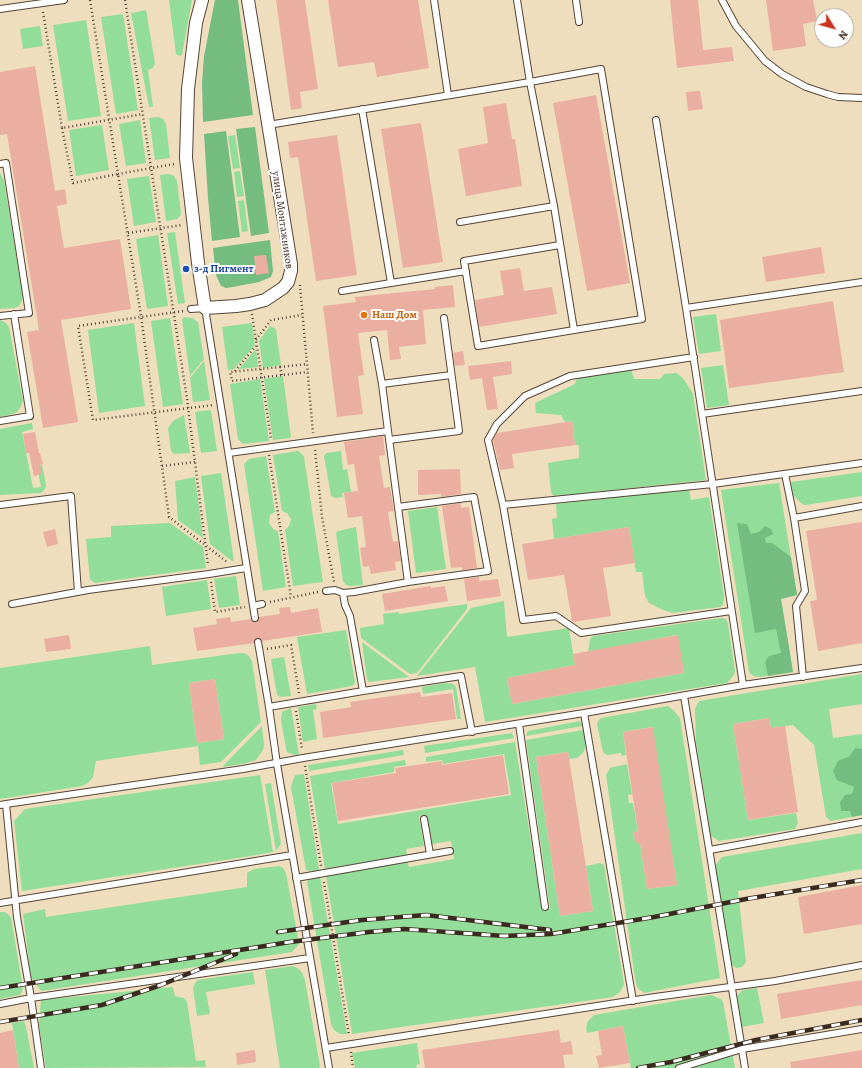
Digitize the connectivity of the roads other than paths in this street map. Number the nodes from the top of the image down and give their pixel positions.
1 (64, 0) edge
2 (202, 0) edge
3 (248, 0) edge
4 (434, 0) edge
5 (517, 0) edge
6 (576, 0) edge
7 (722, 0) edge
8 (0, 9) edge
9 (579, 22) dead end
10 (530, 82) junction
11 (448, 95) junction
12 (862, 98) edge
13 (362, 109) junction
14 (656, 120) dead end
15 (268, 125) junction
16 (0, 164) edge
17 (554, 206) junction
18 (460, 222) dead end
19 (560, 245) junction
20 (466, 270) junction
21 (862, 282) edge
22 (391, 283) junction
23 (342, 291) dead end
24 (205, 308) junction
25 (686, 308) junction
26 (191, 309) road end
27 (14, 314) junction
28 (0, 316) edge
29 (444, 318) dead end
30 (574, 330) junction
31 (374, 340) dead end
32 (694, 357) junction
33 (451, 375) junction
34 (382, 384) junction
35 (862, 391) edge
36 (702, 414) junction
37 (0, 421) edge
38 (388, 431) junction
39 (389, 440) junction
40 (229, 453) junction
41 (862, 463) edge
42 (785, 474) junction
43 (712, 484) junction
44 (0, 505) edge
45 (503, 505) junction
46 (862, 506) edge
47 (398, 507) junction
48 (794, 518) junction
49 (246, 568) junction
50 (408, 582) junction
51 (326, 591) road end
52 (78, 592) junction
53 (342, 593) junction
54 (12, 604) dead end
55 (262, 604) road end
56 (253, 606) junction
57 (732, 611) junction
58 (255, 618) dead end
59 (258, 642) dead end
60 (862, 668) edge
61 (803, 677) junction
62 (743, 685) junction
63 (363, 691) junction
64 (684, 696) junction
65 (269, 706) junction
66 (584, 713) junction
67 (519, 724) junction
68 (472, 732) junction
69 (277, 764) junction
70 (3, 805) edge
71 (424, 819) dead end
72 (862, 822) edge
73 (710, 850) junction
74 (450, 851) dead end
75 (430, 854) junction
76 (292, 855) junction
77 (296, 878) junction
78 (15, 900) junction
79 (0, 903) edge
80 (545, 907) dead end
81 (310, 958) junction
82 (862, 965) edge
83 (732, 986) junction
84 (30, 998) junction
85 (633, 1001) junction
86 (0, 1004) edge
87 (862, 1029) edge
88 (326, 1048) junction
89 (742, 1049) junction
90 (41, 1068) edge
91 (329, 1068) edge
92 (679, 1068) edge
93 (745, 1068) edge

1 - 8 lane
2 - 24 street
3 - 15 street, улица Монтажников
4 - 11 lane
5 - 10 lane
6 - 9 lane
7 - 12 lane
10 - 11 lane
10 - 17 lane
10 - 30 lane
11 - 13 lane
13 - 15 lane
13 - 22 lane
14 - 25 lane
15 - 24 street, улица Монтажников
16 - 27 lane
17 - 18 lane
17 - 19 lane
19 - 20 lane
19 - 30 lane
20 - 22 lane
20 - 30 lane
21 - 25 lane
22 - 23 lane
24 - 26 lane
24 - 40 lane
25 - 32 lane
27 - 28 lane
27 - 37 lane
29 - 33 lane
31 - 34 lane
32 - 36 lane
32 - 45 lane
33 - 34 lane
33 - 39 lane
34 - 38 lane
35 - 36 lane
36 - 43 lane
38 - 39 lane
38 - 40 lane
39 - 47 lane
40 - 49 lane
41 - 42 lane
42 - 43 lane
42 - 48 lane
43 - 45 lane
43 - 57 lane
44 - 52 lane
45 - 57 lane
46 - 48 lane
47 - 50 lane
47 - 50 lane
48 - 61 lane
49 - 52 lane
49 - 56 lane
50 - 53 lane
51 - 53 lane
52 - 54 lane
53 - 63 lane
55 - 56 lane
56 - 58 lane
57 - 62 lane
59 - 65 lane
60 - 61 lane
61 - 62 lane
62 - 64 lane
63 - 65 lane
63 - 68 lane
64 - 66 lane
64 - 73 lane
65 - 69 lane
66 - 67 lane
66 - 85 lane
67 - 68 lane
67 - 80 lane
68 - 69 lane
69 - 70 lane
69 - 76 lane
70 - 78 lane
71 - 75 lane
72 - 73 lane
73 - 83 lane
74 - 75 lane
75 - 77 lane
76 - 77 lane
76 - 78 lane
77 - 81 lane
78 - 79 lane
78 - 84 lane
81 - 84 lane
81 - 88 lane
82 - 83 lane
83 - 85 lane
83 - 89 lane
84 - 86 lane
84 - 90 lane
85 - 88 lane
87 - 89 lane
88 - 91 lane
89 - 92 lane
89 - 93 lane

